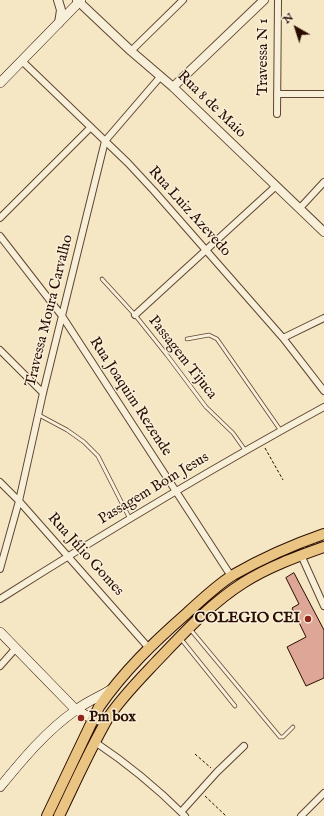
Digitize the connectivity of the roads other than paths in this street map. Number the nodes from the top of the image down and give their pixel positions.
1 (58, 0) edge
2 (183, 0) edge
3 (264, 0) edge
4 (278, 0) edge
5 (79, 1) edge
6 (59, 23) junction
7 (131, 51) junction
8 (22, 61) junction
9 (161, 76) junction
10 (0, 83) edge
11 (173, 87) junction
12 (277, 94) junction
13 (324, 94) edge
14 (277, 114) dead end
15 (91, 128) junction
16 (104, 141) junction
17 (324, 182) edge
18 (276, 186) junction
19 (300, 208) junction
20 (0, 218) edge
21 (324, 232) edge
22 (0, 236) edge
23 (207, 250) junction
24 (102, 279) dead end
25 (135, 315) junction
26 (62, 316) junction
27 (324, 318) edge
28 (283, 338) junction
29 (187, 339) dead end
30 (0, 350) edge
31 (324, 391) edge
32 (43, 393) junction
33 (324, 407) edge
34 (39, 415) junction
35 (281, 431) junction
36 (245, 450) junction
37 (0, 482) edge
38 (176, 492) junction
39 (19, 501) junction
40 (130, 519) junction
41 (324, 534) edge
42 (324, 547) edge
43 (68, 556) junction
44 (301, 556) junction
45 (0, 569) edge
46 (231, 576) junction
47 (207, 595) junction
48 (0, 599) edge
49 (215, 605) junction
50 (324, 606) edge
51 (189, 627) junction
52 (0, 632) edge
53 (180, 637) junction
54 (148, 647) junction
55 (16, 648) junction
56 (159, 659) junction
57 (0, 666) edge
58 (110, 690) junction
59 (235, 706) dead end
60 (76, 710) junction
61 (109, 717) junction
62 (93, 719) junction
63 (293, 728) dead end
64 (95, 742) junction
65 (244, 746) dead end
66 (0, 787) edge
67 (324, 793) edge
68 (183, 814) edge
69 (47, 816) edge
70 (59, 816) edge
71 (301, 816) edge

1 - 6 street
2 - 7 street
3 - 11 street
4 - 12 street, Travessa N 1
5 - 6 main road
5 - 7 street, Rua 8 de Maio
6 - 8 main road
7 - 9 street, Rua 8 de Maio
8 - 10 main road
8 - 15 street, Rua Luiz Azevedo
9 - 11 street, Rua 8 de Maio
9 - 16 street, Travessa Moura Carvalho
11 - 18 street, Rua 8 de Maio
12 - 13 street
12 - 14 street, Travessa N 1
15 - 16 street, Rua Luiz Azevedo
15 - 20 street
16 - 23 street, Rua Luiz Azevedo
16 - 26 street, Travessa Moura Carvalho
17 - 19 street
18 - 19 street, Rua 8 de Maio
18 - 23 street
19 - 21 street, Rua 8 de Maio
22 - 26 street, Rua Joaquim Rezende
23 - 25 street
23 - 28 street, Rua Luiz Azevedo
24 - 25 lane, Passagem Tijuca
25 - 36 lane, Passagem Tijuca
26 - 32 street, Travessa Moura Carvalho
26 - 38 street, Rua Joaquim Rezende
27 - 28 street
28 - 31 street, Rua Luiz Azevedo
29 - 35 lane
30 - 32 street
32 - 34 street, Travessa Moura Carvalho
33 - 35 street, Passagem Bom Jesus
34 - 39 street, Travessa Moura Carvalho
34 - 40 lane
35 - 36 street, Passagem Bom Jesus
36 - 38 street, Passagem Bom Jesus
37 - 39 street, Rua Júlio Gomes
38 - 40 street, Passagem Bom Jesus
38 - 46 street, Rua Joaquim Rezende
39 - 43 street, Rua Júlio Gomes
39 - 45 street, Travessa Moura Carvalho
40 - 43 street, Passagem Bom Jesus
41 - 46 main road
42 - 44 main road
43 - 48 street, Passagem Bom Jesus
43 - 54 street, Rua Júlio Gomes
44 - 49 main road
44 - 50 street
46 - 47 main road
47 - 49 main road
47 - 54 main road
49 - 51 main road
51 - 53 main road
51 - 63 lane
52 - 55 main road
53 - 56 main road
53 - 59 lane
54 - 56 main road
54 - 58 main road
55 - 57 street
55 - 60 main road
56 - 61 main road
58 - 60 main road
58 - 62 main road
60 - 62 main road
60 - 66 main road
61 - 62 main road
61 - 64 main road
62 - 69 main road
64 - 68 street
64 - 70 main road
65 - 68 street
67 - 71 street

